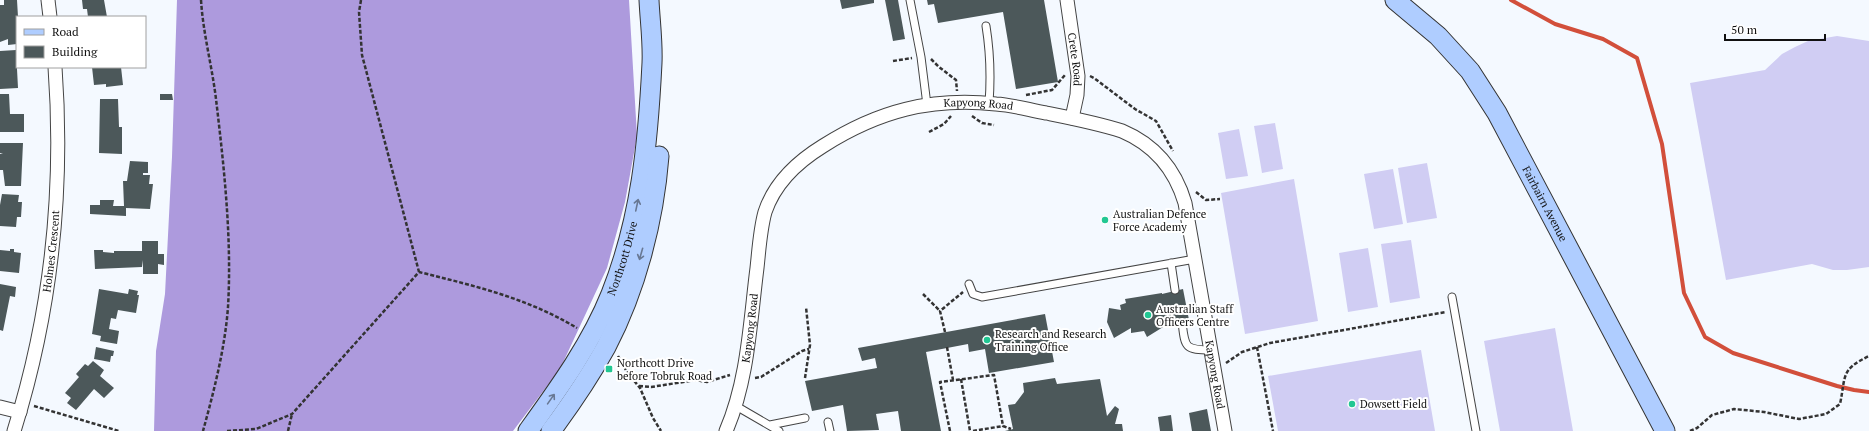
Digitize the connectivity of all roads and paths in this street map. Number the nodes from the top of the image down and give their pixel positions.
1 (48, 0) edge
2 (201, 0) edge
3 (361, 0) edge
4 (649, 0) edge
5 (910, 0) edge
6 (1067, 0) edge
7 (1394, 0) edge
8 (50, 16) edge
9 (986, 26) dead end
10 (921, 57) junction
11 (893, 61) dead end
12 (652, 64) junction
13 (55, 68) edge
14 (989, 103) junction
15 (927, 105) junction
16 (958, 109) junction
17 (1072, 118) junction
18 (994, 125) dead end
19 (930, 132) dead end
20 (1195, 259) junction
21 (1171, 263) junction
22 (419, 272) junction
23 (969, 284) dead end
24 (1175, 290) dead end
25 (964, 291) dead end
26 (923, 294) dead end
27 (1452, 297) dead end
28 (626, 300) junction
29 (806, 307) dead end
30 (940, 311) junction
31 (1454, 311) junction
32 (1182, 322) dead end
33 (568, 323) dead end
34 (945, 332) dead end
35 (947, 347) dead end
36 (1257, 347) junction
37 (810, 349) junction
38 (1211, 350) junction
39 (618, 356) dead end
40 (1869, 356) edge
41 (1222, 366) dead end
42 (743, 376) junction
43 (805, 378) dead end
44 (961, 379) junction
45 (953, 380) junction
46 (639, 386) junction
47 (0, 406) edge
48 (736, 406) junction
49 (21, 408) junction
50 (292, 414) junction
51 (805, 418) dead end
52 (828, 422) dead end
53 (770, 425) junction
54 (1003, 426) junction
55 (1011, 429) dead end
56 (14, 431) edge
57 (119, 431) edge
58 (202, 431) edge
59 (227, 431) edge
60 (288, 431) edge
61 (528, 431) edge
62 (551, 431) edge
63 (562, 431) edge
64 (661, 431) edge
65 (726, 431) edge
66 (779, 431) edge
67 (830, 431) edge
68 (950, 431) edge
69 (971, 431) edge
70 (1225, 431) edge
71 (1273, 431) edge
72 (1476, 431) edge
73 (1666, 431) edge
74 (1690, 431) edge

1 - 8 street
2 - 58 path
3 - 22 path
4 - 12 street, Northcott Drive
5 - 10 lane
6 - 17 street, Crete Road
7 - 73 street, Fairbairn Avenue
9 - 14 lane
10 - 11 path
10 - 15 lane
10 - 16 path
12 -> 28 street, Northcott Drive
61 -> 12 street, Northcott Drive
13 - 49 street, Holmes Crescent
14 - 16 street, Kapyong Road
14 - 17 street, Kapyong Road
15 - 16 street, Kapyong Road
15 - 42 street, Kapyong Road
16 - 18 path
16 - 19 path
17 - 20 street, Kapyong Road
20 - 21 lane
20 - 38 street, Kapyong Road
21 - 23 lane
21 - 24 lane
22 - 33 path
22 - 50 path
25 - 30 path
26 - 30 path
27 - 31 lane
28 - 62 street, Northcott Drive
28 - 63 street
29 - 37 path
30 - 34 path
31 - 36 path
31 - 72 lane
32 - 38 lane
35 - 45 path
36 - 41 path
36 - 71 path
37 - 42 path
37 - 43 path
38 - 70 street, Kapyong Road
39 - 46 path
40 - 74 path
42 - 46 path
42 - 48 street, Kapyong Road
44 - 45 path
44 - 54 path
44 - 69 path
45 - 68 path
46 - 64 path
47 - 49 street
48 - 53 lane
48 - 65 street, Kapyong Road
49 - 56 street, Holmes Crescent
49 - 57 path
50 - 59 path
50 - 60 path
51 - 53 lane
52 - 67 lane
53 - 66 lane
54 - 55 path
54 - 69 path

